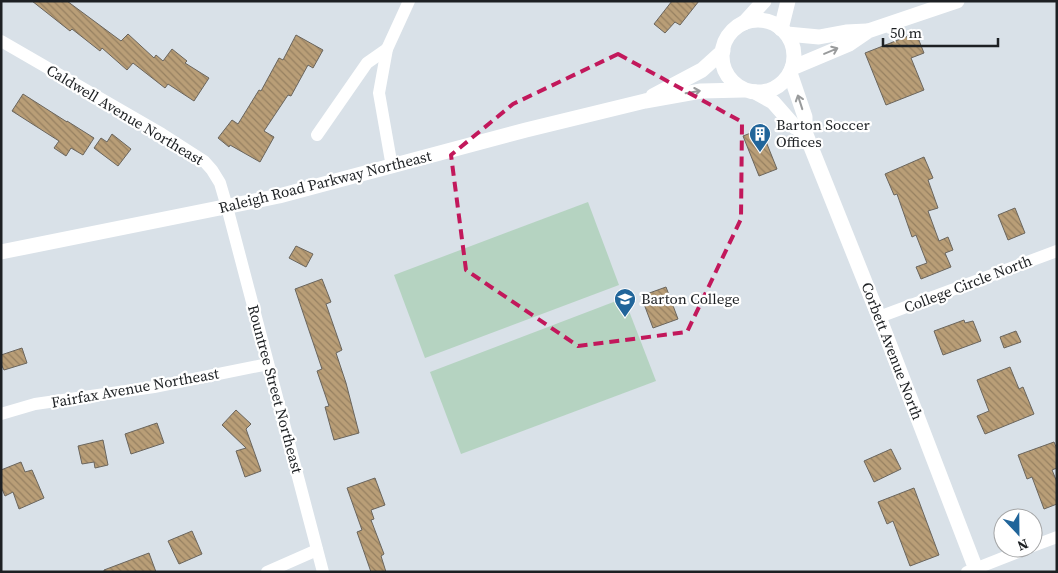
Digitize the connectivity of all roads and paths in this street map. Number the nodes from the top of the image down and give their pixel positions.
1 (409, 1) edge
2 (764, 1) edge
3 (788, 1) edge
4 (957, 1) edge
5 (744, 23) junction
6 (868, 31) junction
7 (784, 32) junction
8 (1, 41) edge
9 (387, 49) junction
10 (723, 51) junction
11 (791, 70) junction
12 (749, 91) junction
13 (646, 101) junction
14 (806, 132) junction
15 (317, 135) dead end
16 (392, 167) junction
17 (226, 207) junction
18 (1057, 251) edge
19 (1, 252) edge
20 (879, 318) junction
21 (268, 364) junction
22 (1, 414) edge
23 (1057, 537) edge
24 (1043, 542) edge
25 (317, 550) junction
26 (1004, 558) edge
27 (973, 571) edge
28 (267, 572) edge
29 (323, 572) edge

1 - 9 street
2 - 5 street
3 - 7 street
4 - 6 street
5 - 7 street
5 - 10 street
6 - 7 street
11 -> 6 street
7 - 11 street
8 - 17 street, Caldwell Avenue Northeast
9 - 15 street
9 - 16 street
10 - 12 street
10 - 13 street, Raleigh Road Parkway Northeast
11 - 12 street
14 -> 11 street, Corbett Avenue North
13 -> 12 street, Raleigh Road Parkway Northeast
12 - 14 street
13 - 16 street, Raleigh Road Parkway Northeast
14 - 20 street, Corbett Avenue North
16 - 17 street, Raleigh Road Parkway Northeast
17 - 19 street, Raleigh Road Parkway Northeast
17 - 21 street, Rountree Street Northeast
18 - 20 street, College Circle North
20 - 27 street, Corbett Avenue North
21 - 22 street, Fairfax Avenue Northeast
21 - 25 street, Rountree Street Northeast
23 - 24 street
25 - 28 street
25 - 29 street, Rountree Street Northeast
26 - 27 street

